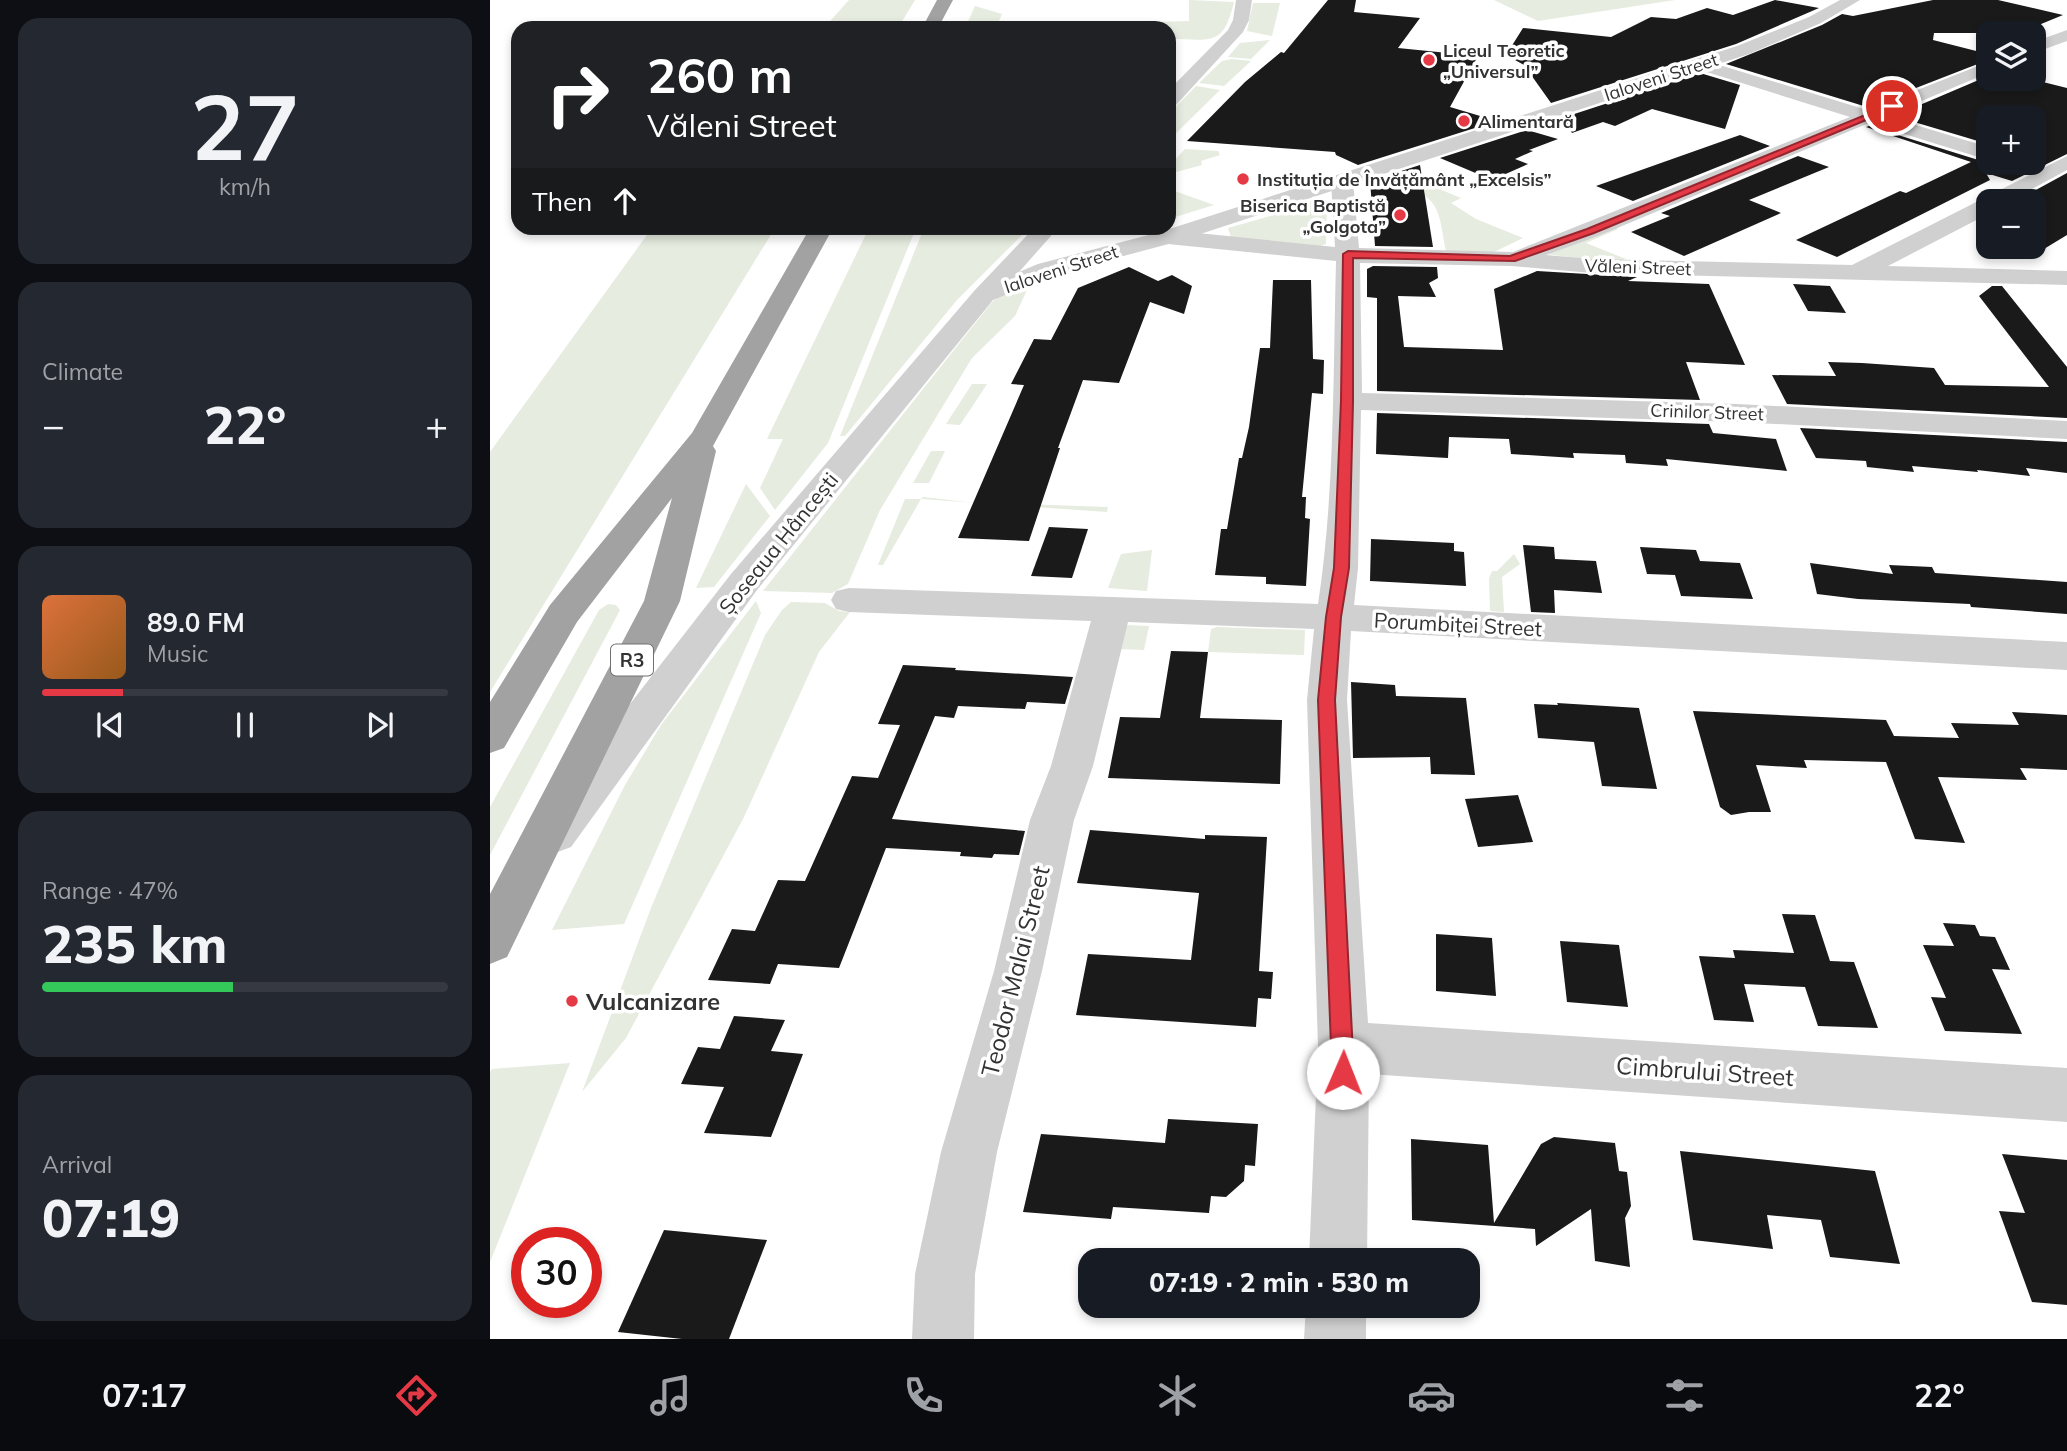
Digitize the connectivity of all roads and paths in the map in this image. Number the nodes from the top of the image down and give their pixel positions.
1 (945, 0) edge
2 (1244, 0) edge
3 (1852, 0) edge
4 (934, 21) edge
5 (2067, 35) edge
6 (2046, 43) edge
7 (1700, 64) junction
8 (1976, 71) edge
9 (1176, 94) edge
10 (1869, 116) junction
11 (1976, 149) edge
12 (2060, 171) edge
13 (1342, 181) junction
14 (2020, 189) edge
15 (1976, 211) edge
16 (1176, 234) edge
17 (817, 235) edge
18 (1040, 235) edge
19 (1174, 235) edge
20 (1168, 237) junction
21 (1348, 254) junction
22 (1511, 259) junction
23 (1854, 274) junction
24 (2067, 278) edge
25 (984, 295) junction
26 (1347, 401) junction
27 (2067, 430) edge
28 (705, 436) junction
29 (849, 600) dead end
30 (1113, 609) junction
31 (1334, 617) junction
32 (2067, 656) edge
33 (490, 737) edge
34 (526, 872) junction
35 (490, 942) edge
36 (1344, 1047) junction
37 (2067, 1094) edge
38 (1338, 1248) edge
39 (1336, 1318) edge
40 (943, 1339) edge
41 (1335, 1339) edge

1 - 4 highway
2 - 9 street
3 - 7 street, Ialoveni Street
5 - 6 street
7 - 10 street
7 - 13 street, Ialoveni Street
8 - 10 street
10 - 11 street
10 - 22 street
12 - 14 street
13 - 16 street, Ialoveni Street
13 - 21 street
15 - 23 street
17 - 28 highway, Șoseaua Hâncești / R3
18 - 25 street, Șoseaua Hâncești
19 - 20 street, Ialoveni Street
20 - 21 street, Văleni Street
20 - 25 street, Ialoveni Street
21 - 22 street, Văleni Street
21 - 26 street
22 - 23 street, Văleni Street
23 - 24 street, Văleni Street
25 - 34 street, Șoseaua Hâncești
26 - 27 street, Crinilor Street
26 - 31 street
28 - 33 highway, Șoseaua Hâncești / R3
28 - 34 highway, Șoseaua Hâncești / R3
29 - 30 street, Porumbiței Street
30 - 31 street, Porumbiței Street
30 - 40 street, Teodor Malai Street
31 - 32 street, Porumbiței Street
31 - 36 street
34 - 35 highway, Șoseaua Hâncești / R3
36 - 37 street, Cimbrului Street
36 - 38 street
39 - 41 street

